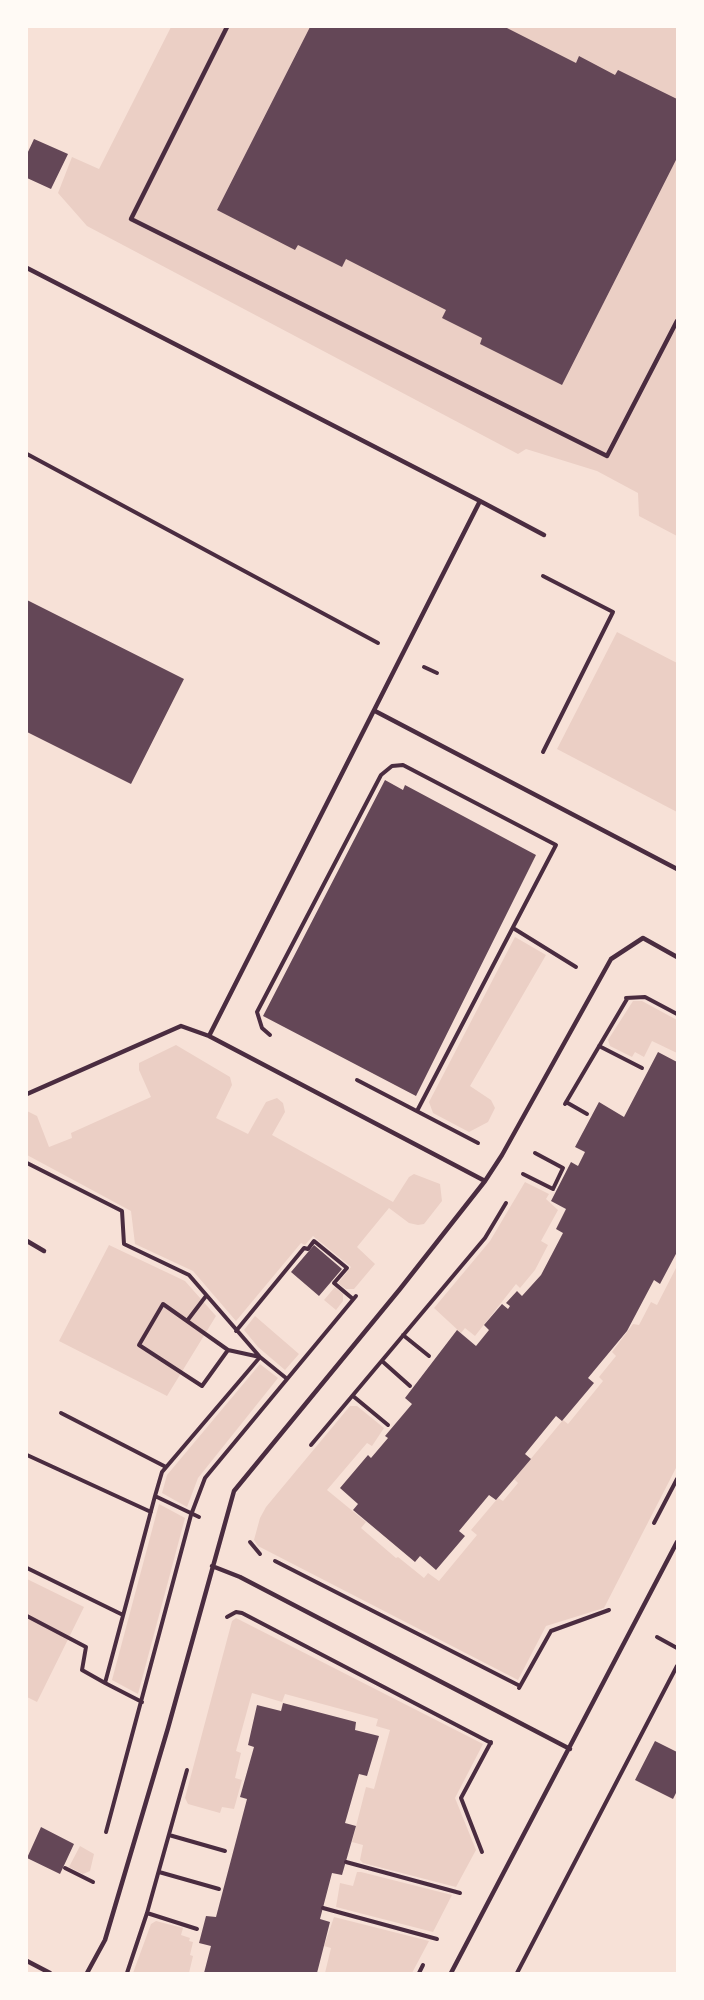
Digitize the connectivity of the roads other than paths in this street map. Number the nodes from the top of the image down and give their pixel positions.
1 (227, 27) edge
2 (27, 268) edge
3 (677, 321) edge
4 (480, 501) junction
5 (544, 534) dead end
6 (375, 711) junction
7 (677, 869) edge
8 (677, 957) edge
9 (209, 1036) junction
10 (27, 1095) edge
11 (485, 1181) junction
12 (27, 1241) edge
13 (44, 1251) dead end
14 (677, 1542) edge
15 (212, 1566) junction
16 (570, 1749) junction
17 (27, 1961) edge
18 (50, 1973) edge
19 (87, 1973) edge
20 (451, 1973) edge

1 - 3 lane
2 - 4 lane
4 - 5 lane
4 - 6 lane
6 - 7 lane
6 - 9 lane
8 - 11 lane
9 - 10 lane
9 - 11 lane
11 - 15 lane
12 - 13 lane
14 - 16 lane
15 - 16 lane
15 - 19 lane
16 - 20 lane
17 - 18 lane

